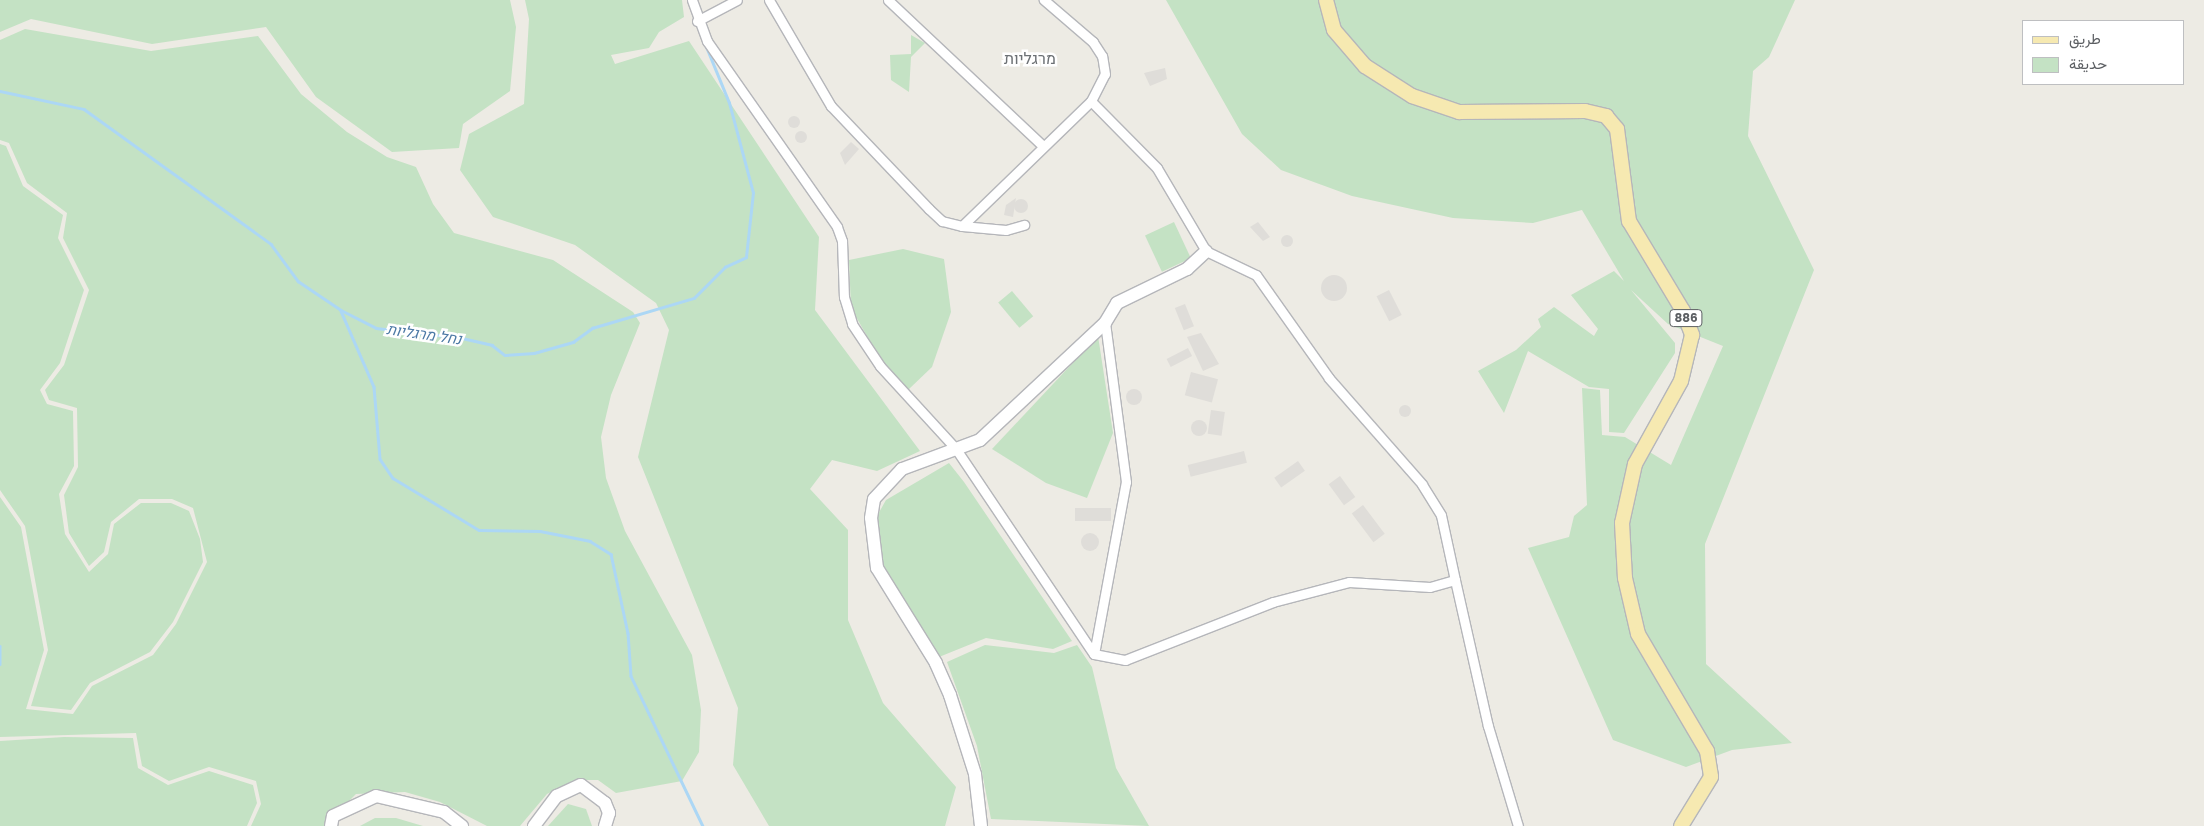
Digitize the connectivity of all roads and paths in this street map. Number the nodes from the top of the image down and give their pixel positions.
1 (692, 0) edge
2 (736, 0) edge
3 (769, 0) edge
4 (888, 0) edge
5 (1044, 0) edge
6 (1326, 0) edge
7 (698, 21) junction
8 (1091, 101) junction
9 (1042, 145) junction
10 (1024, 225) dead end
11 (962, 226) junction
12 (1206, 251) junction
13 (1105, 323) junction
14 (956, 449) junction
15 (1455, 580) junction
16 (1094, 654) junction
17 (331, 826) edge
18 (462, 826) edge
19 (534, 826) edge
20 (605, 826) edge
21 (980, 826) edge
22 (1518, 826) edge
23 (1681, 826) edge

1 - 7 street
2 - 7 street
3 - 11 street
4 - 9 street
5 - 8 street
6 - 23 main road, 886
7 - 14 street
8 - 9 street
8 - 12 street
9 - 11 street
10 - 11 street
12 - 13 street
12 - 15 street
13 - 14 street
13 - 16 street
14 - 16 street
14 - 21 street
15 - 16 street
15 - 22 street
17 - 18 street
19 - 20 street

